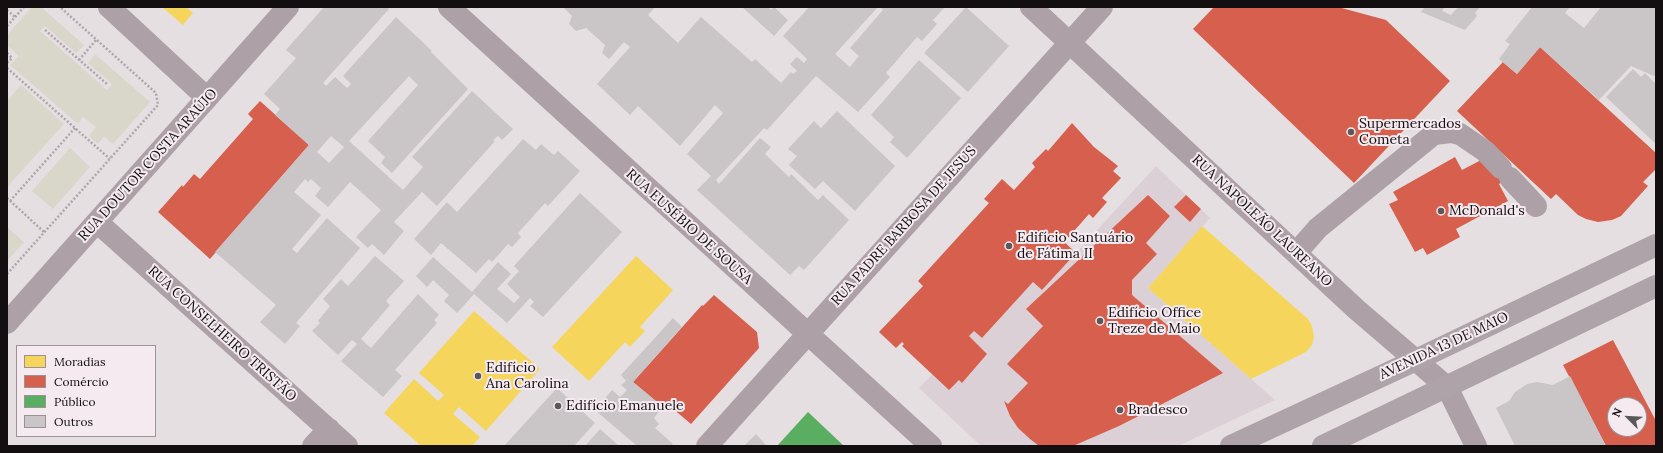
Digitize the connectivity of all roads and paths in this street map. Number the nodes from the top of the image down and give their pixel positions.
1 (24, 7) edge
2 (60, 7) edge
3 (109, 7) edge
4 (288, 7) edge
5 (449, 7) edge
6 (1031, 7) edge
7 (1102, 7) edge
8 (7, 10) edge
9 (15, 17) junction
10 (7, 26) edge
11 (45, 30) dead end
12 (96, 40) junction
13 (1069, 43) junction
14 (7, 53) edge
15 (79, 60) junction
16 (7, 63) edge
17 (7, 68) edge
18 (107, 84) dead end
19 (207, 98) junction
20 (75, 128) junction
21 (110, 159) junction
22 (7, 198) edge
23 (10, 201) junction
24 (1536, 206) dead end
25 (97, 222) junction
26 (44, 232) junction
27 (1656, 245) edge
28 (1296, 253) junction
29 (7, 274) edge
30 (1656, 286) edge
31 (7, 323) edge
32 (807, 334) junction
33 (1416, 360) junction
34 (1447, 387) junction
35 (329, 429) junction
36 (313, 446) edge
37 (348, 446) edge
38 (707, 446) edge
39 (931, 446) edge
40 (1231, 446) edge
41 (1323, 446) edge
42 (1476, 446) edge

1 - 9 path
2 - 12 path
3 - 19 street
4 - 19 street, RUA DOUTOR COSTA ARAÚJO
5 - 32 street, RUA EUSÉBIO DE SOUSA
6 - 13 street, RUA NAPOLEÃO LAUREANO
7 - 13 street, RUA PADRE BARBOSA DE JESUS
8 - 9 path
9 - 10 path
11 - 15 path
12 - 15 path
12 - 21 path
13 - 28 street, RUA NAPOLEÃO LAUREANO
13 - 32 street, RUA PADRE BARBOSA DE JESUS
14 - 16 path
15 - 18 path
17 - 20 path
19 - 25 street, RUA DOUTOR COSTA ARAÚJO
20 - 21 path
20 - 23 path
21 - 26 path
22 - 23 path
23 - 26 path
24 - 28 street
25 - 31 street, RUA DOUTOR COSTA ARAÚJO
25 - 35 street, RUA CONSELHEIRO TRISTÃO
26 - 29 path
27 - 33 main road, AVENIDA 13 DE MAIO
28 - 33 street, RUA NAPOLEÃO LAUREANO
30 - 34 main road
32 - 38 street, RUA PADRE BARBOSA DE JESUS
32 - 39 street, RUA EUSÉBIO DE SOUSA
33 - 34 street, RUA NAPOLEÃO LAUREANO
33 - 40 main road, AVENIDA 13 DE MAIO
34 - 41 main road
34 - 42 street, RUA NAPOLEÃO LAUREANO
35 - 36 street
35 - 37 street, RUA CONSELHEIRO TRISTÃO

